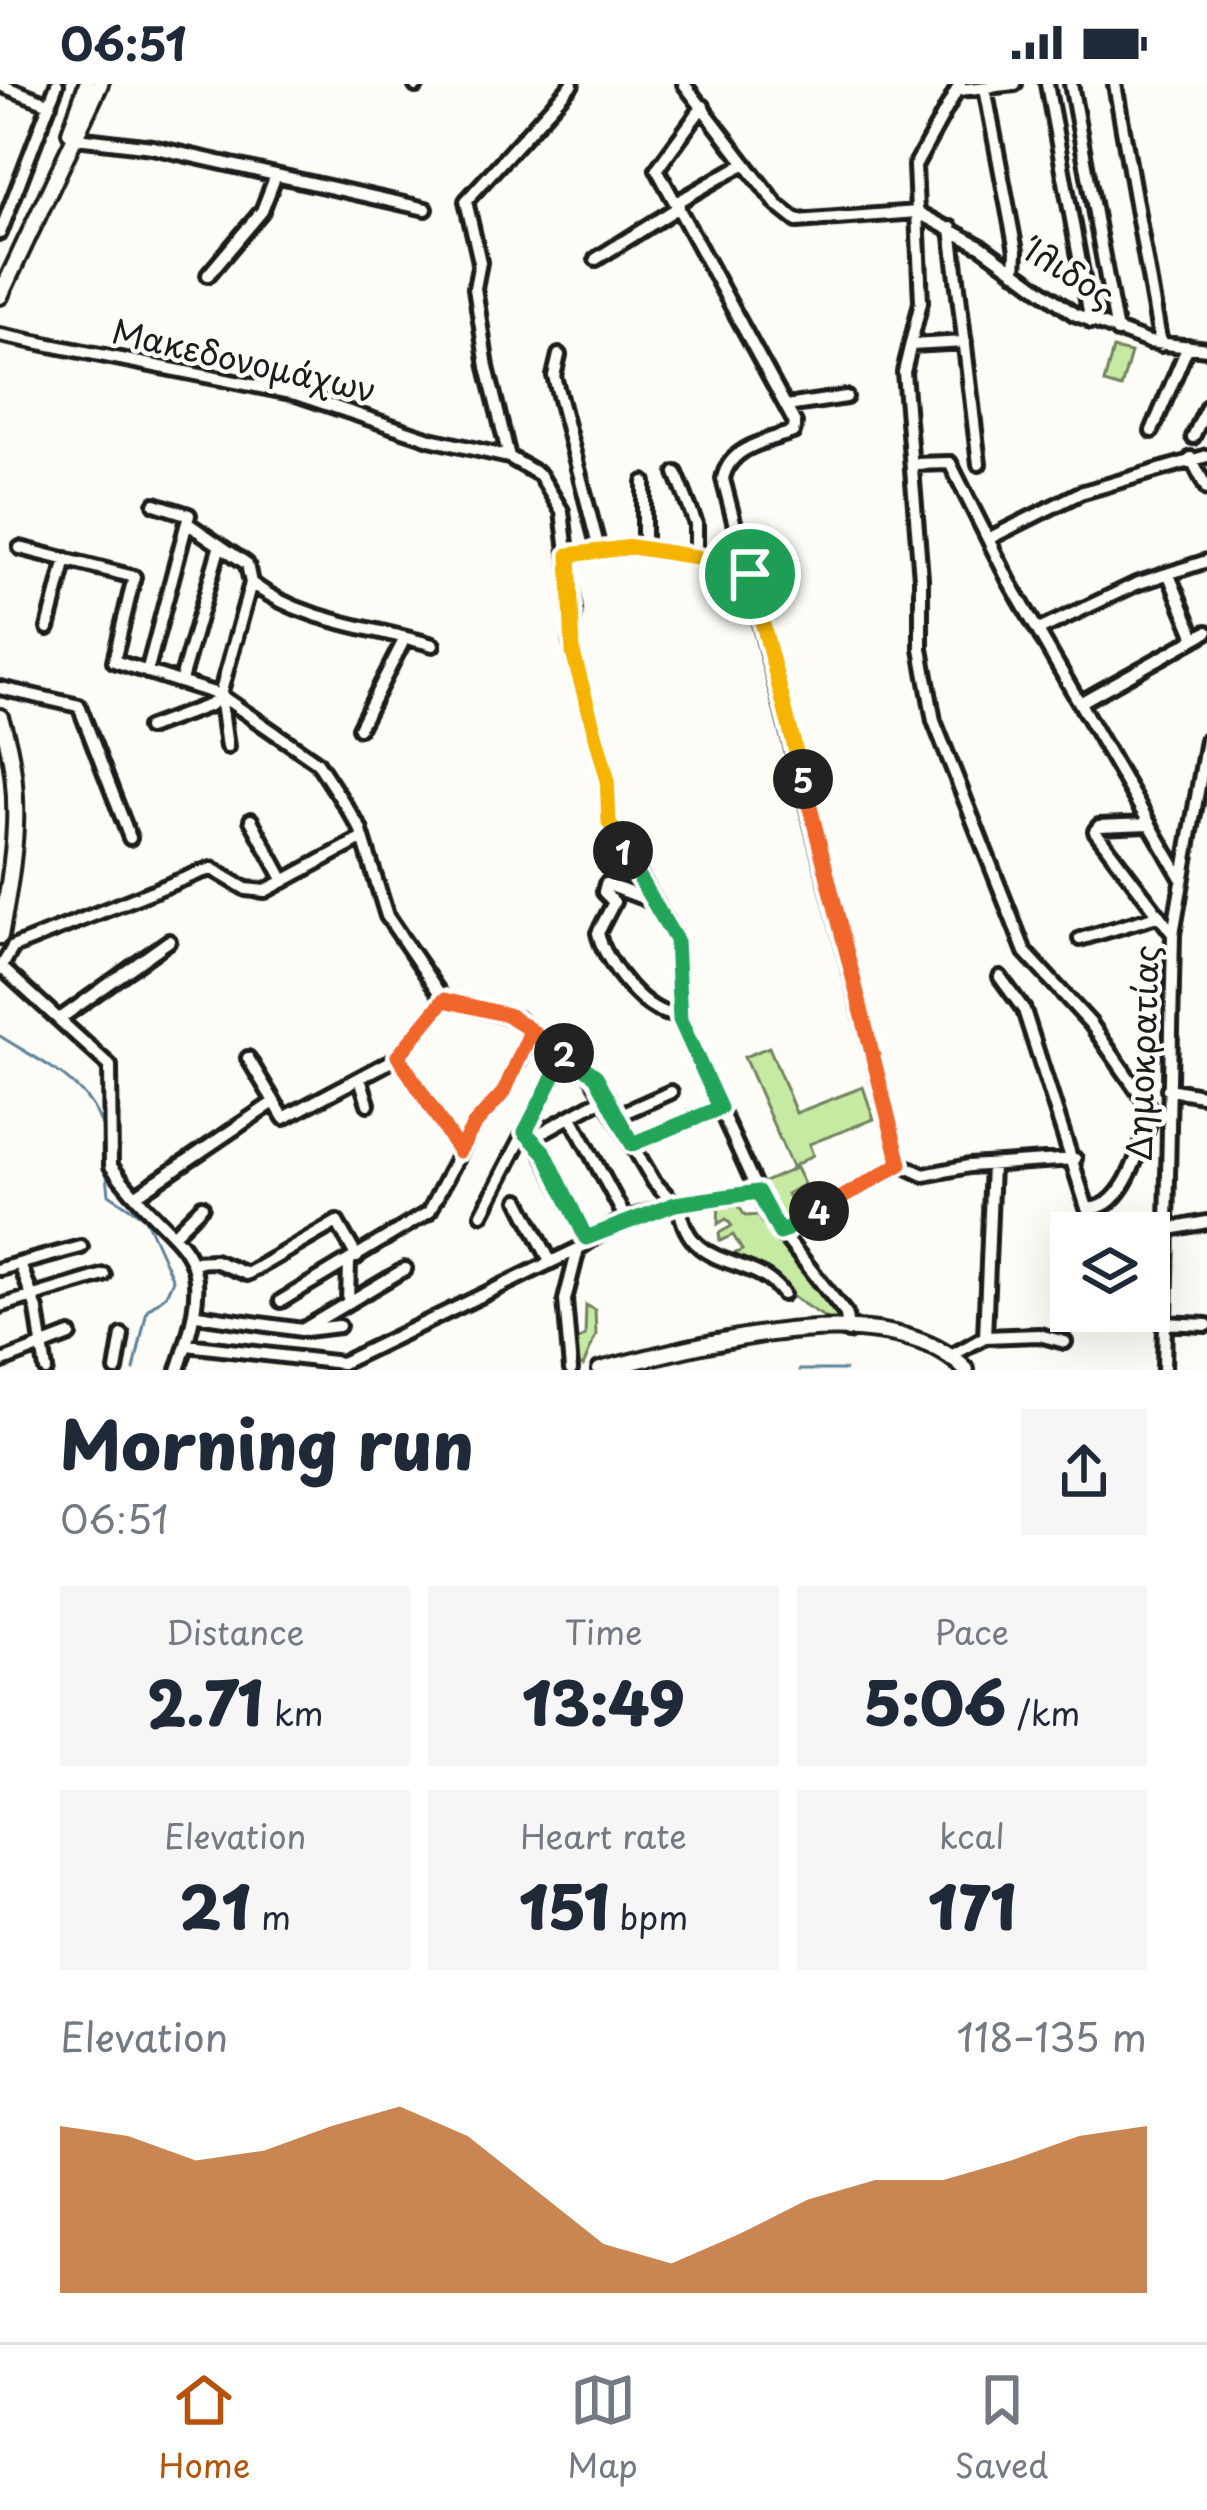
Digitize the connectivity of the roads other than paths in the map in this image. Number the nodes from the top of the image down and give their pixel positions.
1 (57, 84) edge
2 (87, 84) edge
3 (100, 84) edge
4 (572, 84) edge
5 (684, 84) edge
6 (1016, 84) edge
7 (1047, 84) edge
8 (1071, 84) edge
9 (1114, 84) edge
10 (0, 85) edge
11 (959, 87) edge
12 (985, 88) junction
13 (50, 104) junction
14 (703, 106) junction
15 (76, 138) junction
16 (745, 163) junction
17 (276, 175) junction
18 (6, 198) edge
19 (678, 205) junction
20 (426, 208) dead end
21 (916, 212) junction
22 (951, 229) junction
23 (0, 232) edge
24 (596, 259) dead end
25 (1015, 272) junction
26 (208, 274) dead end
27 (0, 277) edge
28 (0, 296) edge
29 (1091, 322) junction
30 (1117, 332) junction
31 (0, 335) edge
32 (965, 342) junction
33 (911, 345) junction
34 (1161, 345) junction
35 (1188, 346) junction
36 (1207, 349) edge
37 (559, 355) dead end
38 (847, 397) dead end
39 (787, 406) junction
40 (1207, 407) edge
41 (1152, 431) dead end
42 (1193, 436) dead end
43 (1207, 456) edge
44 (509, 457) junction
45 (979, 458) dead end
46 (1191, 458) junction
47 (913, 464) junction
48 (676, 472) dead end
49 (644, 482) dead end
50 (1207, 489) edge
51 (155, 504) dead end
52 (187, 524) junction
53 (988, 539) junction
54 (220, 545) junction
55 (20, 548) dead end
56 (599, 549) junction
57 (644, 549) junction
58 (569, 555) junction
59 (696, 557) junction
60 (66, 559) junction
61 (1207, 561) edge
62 (750, 574) junction
63 (1169, 575) junction
64 (251, 583) junction
65 (48, 628) dead end
66 (1041, 629) junction
67 (1201, 635) edge
68 (405, 638) junction
69 (433, 645) dead end
70 (146, 672) junction
71 (181, 680) junction
72 (0, 688) edge
73 (220, 695) junction
74 (1083, 701) junction
75 (0, 717) edge
76 (148, 728) dead end
77 (359, 728) dead end
78 (1207, 740) edge
79 (0, 742) edge
80 (227, 747) dead end
81 (1204, 776) edge
82 (250, 820) dead end
83 (1148, 824) junction
84 (130, 838) dead end
85 (363, 838) junction
86 (1181, 878) junction
87 (284, 881) junction
88 (0, 892) edge
89 (657, 904) junction
90 (1157, 916) junction
91 (1173, 934) junction
92 (0, 936) edge
93 (1080, 939) dead end
94 (169, 941) dead end
95 (1, 966) edge
96 (1000, 976) dead end
97 (444, 1000) junction
98 (679, 1014) junction
99 (61, 1018) junction
100 (531, 1034) junction
101 (565, 1054) junction
102 (398, 1056) junction
103 (248, 1058) dead end
104 (360, 1078) junction
105 (1168, 1089) junction
106 (671, 1092) dead end
107 (608, 1096) junction
108 (1207, 1096) edge
109 (274, 1102) junction
110 (368, 1103) dead end
111 (720, 1108) junction
112 (1153, 1113) junction
113 (619, 1115) junction
114 (1168, 1115) junction
115 (571, 1118) junction
116 (530, 1135) junction
117 (632, 1144) junction
118 (459, 1151) junction
119 (1075, 1160) junction
120 (900, 1164) junction
121 (992, 1165) junction
122 (758, 1192) junction
123 (138, 1195) junction
124 (519, 1200) dead end
125 (677, 1204) junction
126 (202, 1206) dead end
127 (1166, 1212) edge
128 (482, 1214) dead end
129 (626, 1219) junction
130 (1207, 1222) edge
131 (1170, 1229) edge
132 (175, 1232) junction
133 (780, 1233) junction
134 (586, 1238) junction
135 (81, 1247) dead end
136 (578, 1249) junction
137 (353, 1259) junction
138 (550, 1261) junction
139 (192, 1262) junction
140 (20, 1264) junction
141 (0, 1269) edge
142 (405, 1269) dead end
143 (104, 1275) dead end
144 (783, 1294) dead end
145 (29, 1296) junction
146 (281, 1301) dead end
147 (345, 1305) junction
148 (0, 1306) edge
149 (197, 1315) junction
150 (1170, 1323) edge
151 (1207, 1324) edge
152 (339, 1326) dead end
153 (302, 1330) junction
154 (848, 1332) junction
155 (1164, 1332) edge
156 (70, 1335) dead end
157 (122, 1335) dead end
158 (985, 1337) junction
159 (1065, 1342) dead end
160 (43, 1345) junction
161 (187, 1346) junction
162 (951, 1356) junction
163 (0, 1362) edge
164 (46, 1370) edge
165 (116, 1370) edge
166 (178, 1370) edge
167 (572, 1370) edge
168 (600, 1370) edge
169 (965, 1370) edge
170 (1164, 1370) edge

1 - 13 street
2 - 27 main road
3 - 15 main road
4 - 44 street
5 - 14 street
6 - 12 street
7 - 29 street
8 - 30 street
9 - 34 street
10 - 13 street
11 - 12 street
11 - 21 street
12 - 25 street
13 - 18 street
14 - 16 street
14 - 19 street
15 - 17 street
15 - 28 main road
16 - 19 street
16 - 21 street
17 - 20 street
17 - 26 street
18 - 23 street
19 - 24 street
19 - 39 street
21 - 22 street, Ίλιδος
21 - 33 street
22 - 25 street, Ίλιδος
22 - 32 street
25 - 29 street, Ίλιδος
29 - 30 street, Ίλιδος
30 - 34 street, Ίλιδος
31 - 44 street, Μακεδονομάχων
32 - 33 street
32 - 45 street
33 - 47 street
34 - 35 street, Ίλιδος
35 - 36 street, Ίλιδος
35 - 41 street
37 - 56 street
38 - 39 street
39 - 62 street
40 - 42 street
43 - 46 street
44 - 58 street, Μακεδονομάχων
46 - 50 street
46 - 53 street
47 - 53 street
47 - 112 street
48 - 59 street
49 - 57 street
51 - 52 street
52 - 54 street
52 - 70 street
53 - 66 street
54 - 64 street
54 - 71 street
55 - 60 street
56 - 57 street
56 - 58 street
57 - 59 street
58 - 89 street, Μακεδονομάχων
59 - 62 street
60 - 65 street
60 - 70 street
61 - 63 street
62 - 120 street
63 - 66 street
63 - 67 street
64 - 68 street
64 - 73 street
66 - 74 street
67 - 74 street
68 - 69 street
68 - 77 street
70 - 71 street
71 - 73 street
72 - 84 street
73 - 76 street
73 - 80 street
73 - 85 street
74 - 83 street
75 - 92 main road
78 - 81 street, Δημοκρατίας
79 - 88 main road
81 - 86 street, Δημοκρατίας
82 - 87 street
83 - 86 street
83 - 90 street
85 - 87 street
85 - 97 street
86 - 91 street, Δημοκρατίας
87 - 95 street
89 - 98 street, Μακεδονομάχων
89 - 98 street
90 - 91 street
90 - 93 street
91 - 105 street, Δημοκρατίας
94 - 99 street
95 - 99 street
96 - 119 street
97 - 100 street
97 - 102 street
98 - 111 street, Μακεδονομάχων
99 - 123 street
100 - 101 street
100 - 118 street
101 - 107 street
101 - 116 street
102 - 104 street
102 - 118 street
103 - 109 street
104 - 109 street
104 - 110 street
105 - 108 street
105 - 114 street, Δημοκρατίας
106 - 113 street
107 - 113 street
107 - 115 street
109 - 123 street
111 - 117 street
111 - 122 street, Μακεδονομάχων
112 - 114 street
112 - 119 street
113 - 117 street
114 - 127 street, Δημοκρατίας
115 - 116 street
115 - 129 street
116 - 128 street
116 - 134 street
117 - 125 street
118 - 137 street
119 - 121 street
120 - 121 street
120 - 133 street
121 - 158 street
122 - 125 street
122 - 133 street, Μακεδονομάχων
123 - 132 street
124 - 138 street
125 - 129 street
125 - 144 street
126 - 132 street
129 - 134 street
130 - 131 street
132 - 139 street
133 - 154 street, Μακεδονομάχων
134 - 136 street
135 - 140 street
136 - 138 street
136 - 167 street
137 - 139 street
137 - 146 street
137 - 147 street
138 - 161 street
139 - 149 street
140 - 141 street
140 - 145 street
142 - 147 street
143 - 145 street
145 - 148 street
145 - 160 street
147 - 153 street
149 - 153 street
149 - 161 street
150 - 151 street
152 - 153 street
154 - 162 main road
154 - 168 main road
155 - 170 street, Δημοκρατίας
156 - 160 street
157 - 165 street
158 - 159 street
158 - 162 street
160 - 163 street
160 - 164 street
161 - 166 street
162 - 169 main road

